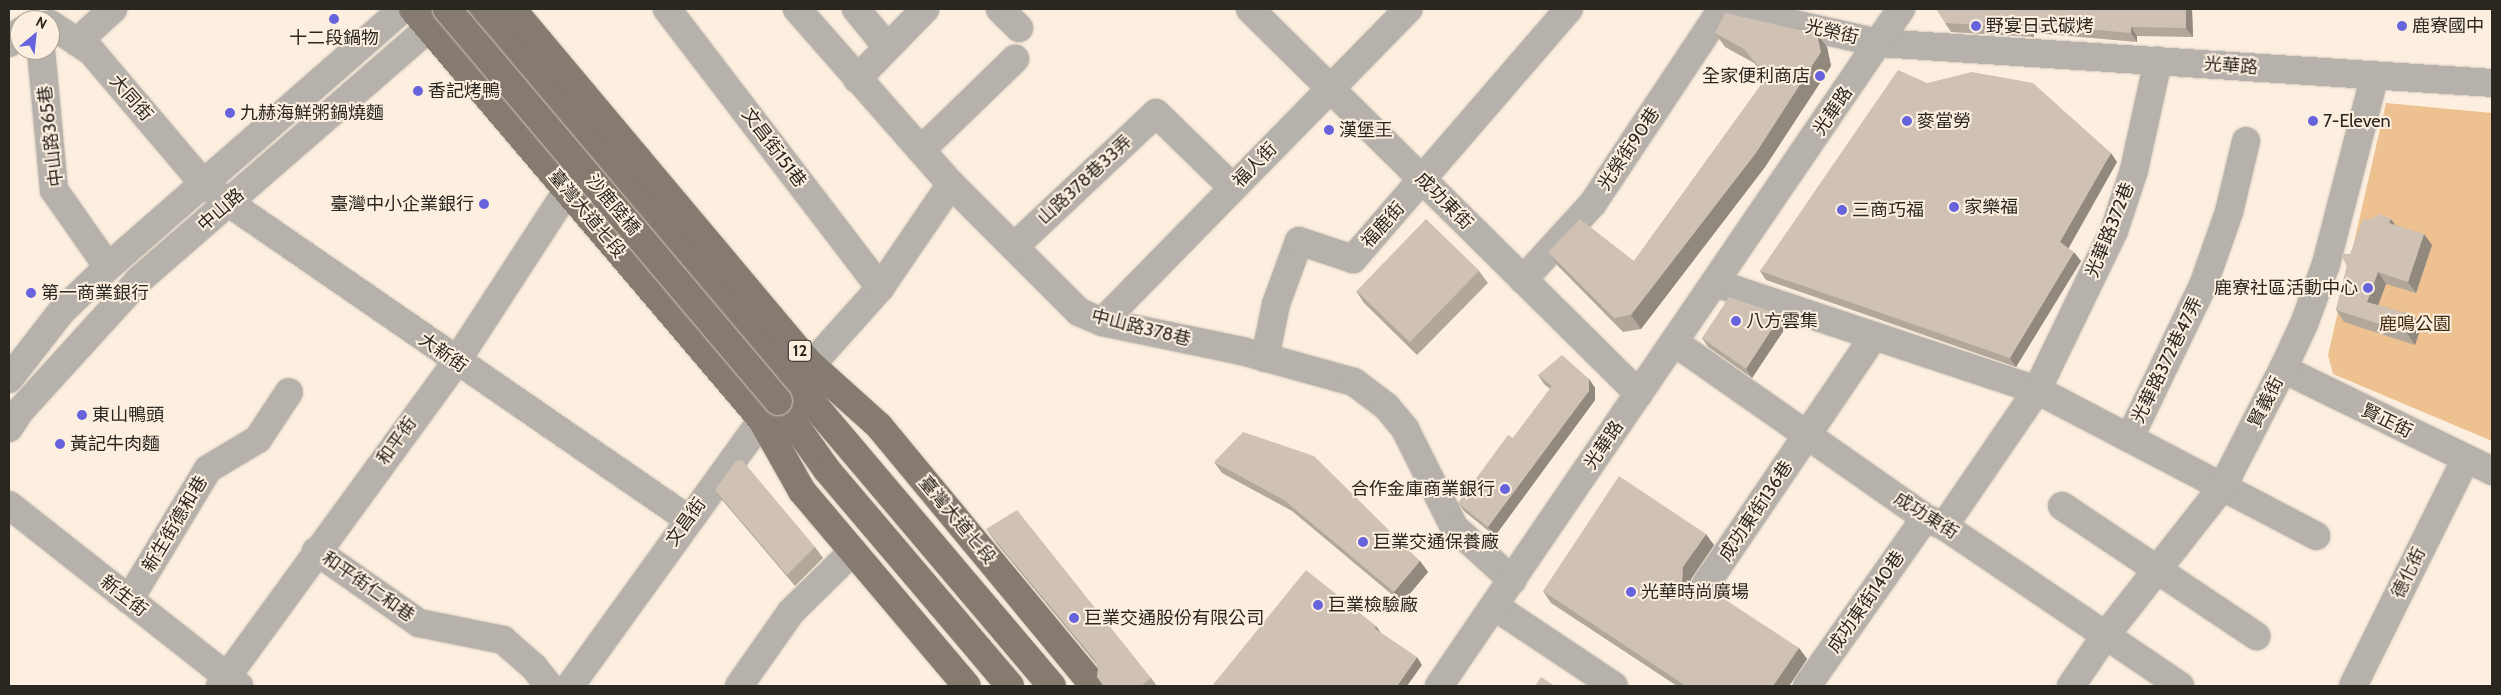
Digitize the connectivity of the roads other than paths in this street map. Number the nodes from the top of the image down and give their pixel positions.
1 (113, 9) edge
2 (403, 9) edge
3 (479, 9) edge
4 (512, 9) edge
5 (668, 9) edge
6 (797, 9) edge
7 (856, 9) edge
8 (926, 9) edge
9 (1000, 9) edge
10 (1250, 9) edge
11 (1409, 9) edge
12 (1569, 9) edge
13 (1722, 9) edge
14 (1726, 9) edge
15 (1901, 9) edge
16 (435, 14) edge
17 (1019, 28) dead end
18 (60, 34) edge
19 (77, 42) junction
20 (1879, 43) junction
21 (887, 47) junction
22 (42, 60) edge
23 (1015, 60) dead end
24 (2158, 61) junction
25 (2375, 75) junction
26 (857, 79) junction
27 (2492, 82) edge
28 (1330, 88) junction
29 (2246, 141) dead end
30 (921, 150) junction
31 (1424, 181) junction
32 (202, 182) junction
33 (950, 184) junction
34 (1233, 188) junction
35 (567, 191) junction
36 (229, 203) junction
37 (1014, 247) junction
38 (108, 267) junction
39 (1523, 280) junction
40 (1715, 283) junction
41 (880, 288) junction
42 (1102, 322) junction
43 (1874, 336) junction
44 (1674, 342) junction
45 (1265, 358) junction
46 (456, 362) junction
47 (2284, 369) junction
48 (9, 379) edge
49 (2037, 390) junction
50 (289, 392) dead end
51 (786, 392) junction
52 (1639, 394) junction
53 (9, 428) edge
54 (1807, 434) junction
55 (2130, 437) junction
56 (2465, 460) junction
57 (2492, 471) edge
58 (2223, 486) junction
59 (9, 505) edge
60 (2062, 506) dead end
61 (688, 520) junction
62 (1934, 522) junction
63 (2316, 536) dead end
64 (316, 551) junction
65 (853, 551) junction
66 (2157, 570) junction
67 (1512, 580) junction
68 (1704, 587) edge
69 (128, 600) junction
70 (1494, 606) junction
71 (2104, 636) junction
72 (2256, 636) dead end
73 (228, 683) edge
74 (566, 686) edge
75 (739, 686) edge
76 (967, 686) edge
77 (1010, 686) edge
78 (1052, 686) edge
79 (1094, 686) edge
80 (1439, 686) edge
81 (1614, 686) edge
82 (1807, 686) edge
83 (2071, 686) edge
84 (2180, 686) edge
85 (2353, 686) edge

1 - 19 street
2 - 32 street, 中山路
3 - 51 main road, 沙鹿陸橋 / 12
4 - 51 main road, 臺灣大道七段 / 12
5 - 41 street, 文昌街151巷
6 - 26 street, 中山路378巷
7 - 21 street
8 - 21 street
9 - 17 street
10 - 28 street, 成功東街
11 - 28 street, 福人街
12 - 31 street, 福鹿街
13 - 39 street, 光榮街90巷
14 - 20 street, 光榮街
15 - 20 street
16 - 35 main road, 臺灣大道七段 / 12
16 - 36 street, 中山路
16 - 51 main road, 沙鹿陸橋 / 12, bridge
18 - 19 street, 大同街
19 - 32 street, 大同街
20 - 24 street, 光華路
20 - 40 street, 光華路
21 - 26 street
22 - 38 street, 中山路365巷
23 - 30 street
24 - 25 street, 光華路
24 - 49 street, 光華路372巷
25 - 27 street, 光華路
25 - 47 street, 賢義街
26 - 30 street, 中山路378巷
28 - 31 street, 成功東街
28 - 34 street, 福人街
29 - 55 street, 光華路372巷47弄
30 - 33 street, 中山路378巷
31 - 39 street, 成功東街
31 - 45 street, 福鹿街
32 - 36 street, 大新街
32 - 38 street, 中山路
33 - 37 street, 中山路378巷
33 - 41 street, 文昌街
34 - 37 street, 山路378巷33弄
34 - 42 street, 福人街
35 - 46 street, 和平街
35 - 51 main road, 臺灣大道七段 / 12
36 - 46 street, 大新街
36 - 53 street, 中山路
37 - 42 street, 中山路378巷
38 - 48 street, 中山路
39 - 52 street, 成功東街
40 - 43 street
40 - 44 street, 光華路
41 - 51 street, 文昌街
42 - 45 street, 中山路378巷
43 - 49 street
43 - 54 street, 成功東街136巷
44 - 52 street, 光華路
44 - 54 street, 成功東街
45 - 67 street, 中山路378巷
46 - 61 street, 大新街
46 - 64 street, 和平街
47 - 56 street, 賢正街
47 - 58 street, 賢義街
49 - 55 street
49 - 62 street, 光華路372巷
50 - 69 street, 新生街德和巷
51 - 61 street, 文昌街
51 - 65 main road, 臺灣大道七段 / 12
51 - 77 main road, 臺灣大道七段 / 12
51 - 78 main road, 臺灣大道七段 / 12
51 - 79 main road, 臺灣大道七段 / 12
52 - 67 street, 光華路
54 - 62 street, 成功東街
54 - 68 street, 成功東街136巷
55 - 58 street
56 - 57 street, 賢正街
56 - 85 street, 德化街
58 - 63 street
58 - 66 street, 賢義街
59 - 69 street, 新生街
60 - 66 street
61 - 74 street, 文昌街
62 - 71 street, 成功東街
62 - 82 street, 成功東街140巷
64 - 73 street, 和平街
64 - 74 street, 和平街仁和巷
65 - 75 street
65 - 76 main road, 臺灣大道七段 / 12
66 - 71 street, 賢義街
66 - 72 street
67 - 70 street, 光華路
69 - 73 street, 新生街
70 - 80 street, 光華路
70 - 81 street
71 - 83 street, 賢義街
71 - 84 street, 成功東街

